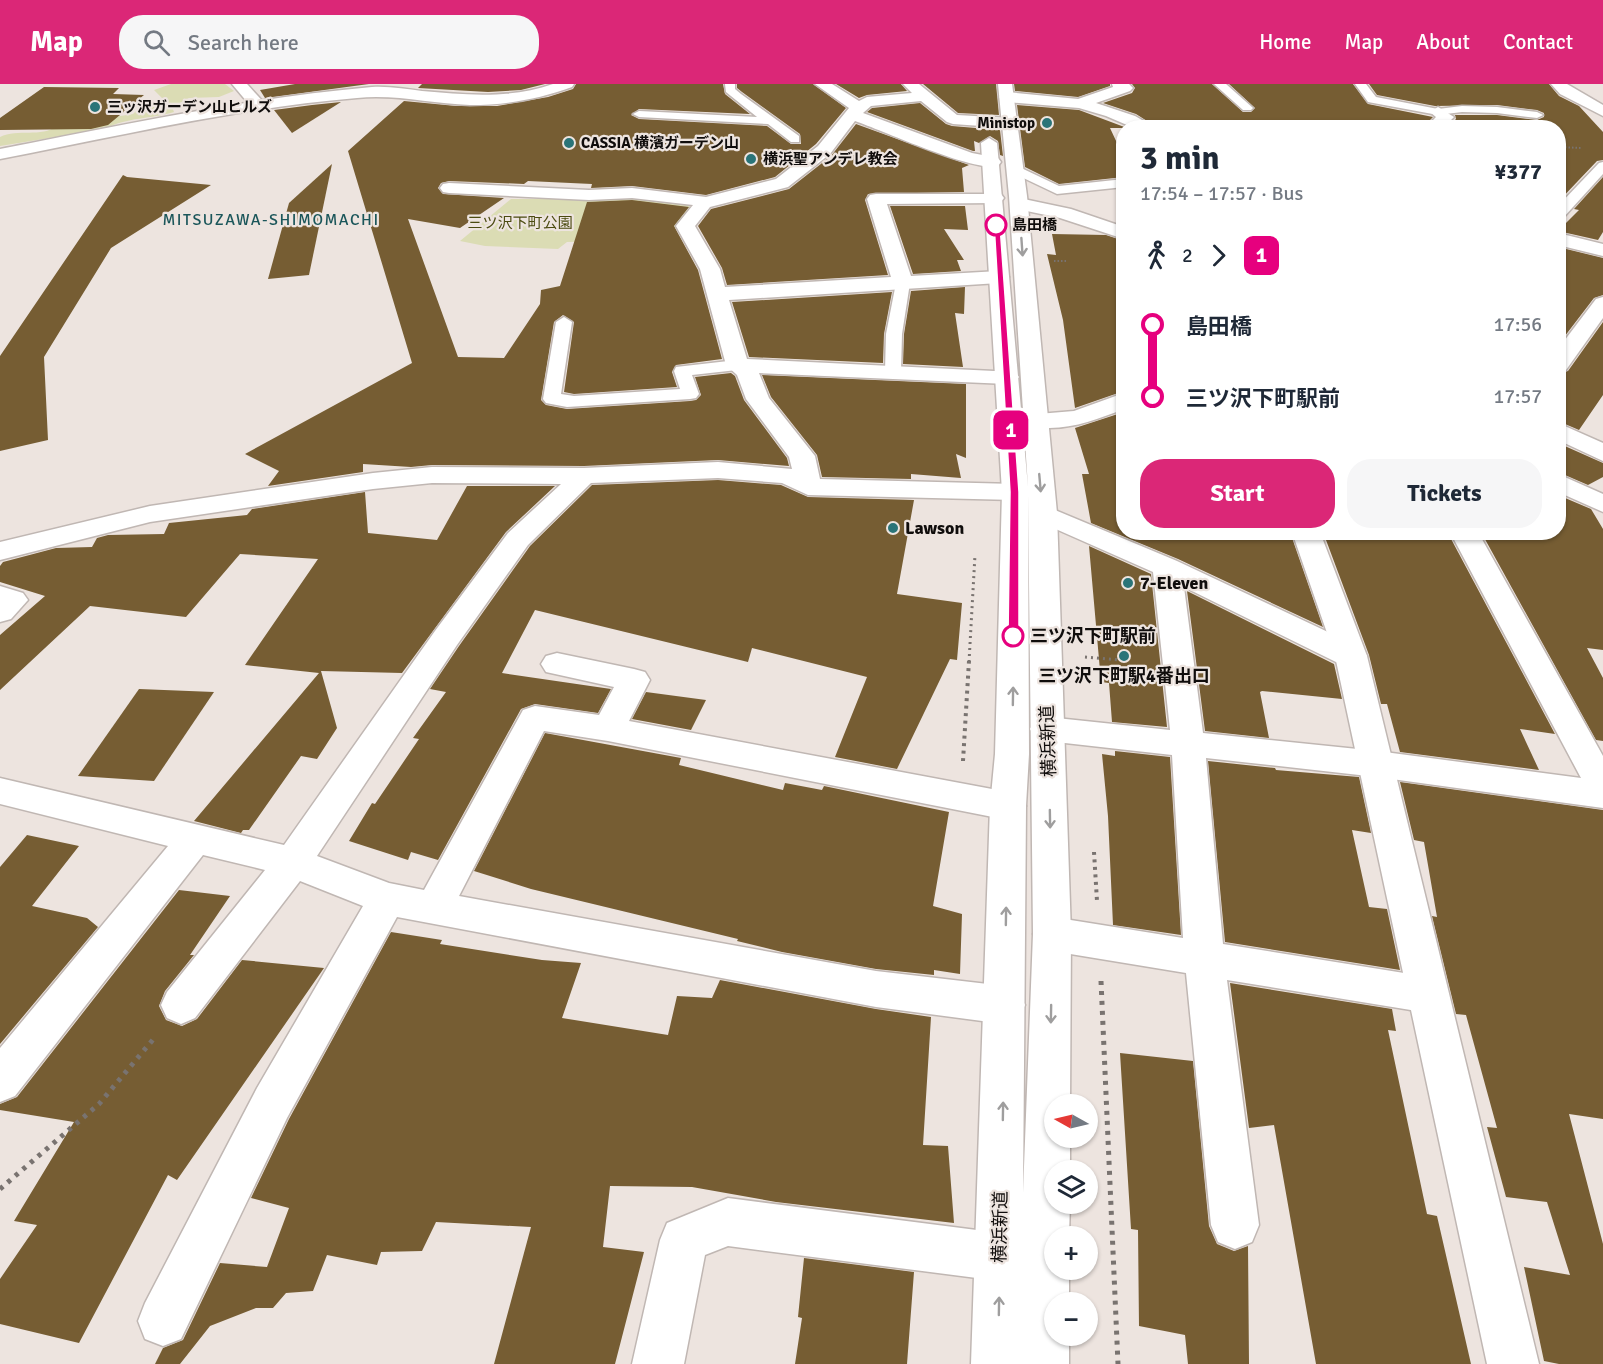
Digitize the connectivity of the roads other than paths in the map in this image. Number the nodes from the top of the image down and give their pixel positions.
1 (239, 84) edge
2 (567, 84) edge
3 (730, 84) edge
4 (822, 84) edge
5 (910, 84) edge
6 (985, 84) edge
7 (1119, 84) edge
8 (1219, 84) edge
9 (1360, 84) edge
10 (1558, 84) edge
11 (1006, 91) edge
12 (925, 96) junction
13 (1083, 102) junction
14 (259, 106) junction
15 (1247, 108) dead end
16 (856, 111) junction
17 (1603, 111) edge
18 (639, 114) dead end
19 (1538, 115) dead end
20 (1128, 120) edge
21 (1436, 120) edge
22 (772, 121) junction
23 (998, 123) junction
24 (795, 139) dead end
25 (0, 154) edge
26 (992, 162) junction
27 (1603, 166) edge
28 (1015, 169) junction
29 (1116, 184) edge
30 (449, 188) dead end
31 (1057, 190) junction
32 (995, 198) junction
33 (704, 203) junction
34 (1030, 206) junction
35 (1566, 206) edge
36 (1116, 230) edge
37 (1566, 241) edge
38 (1603, 250) edge
39 (999, 277) junction
40 (903, 283) junction
41 (717, 294) junction
42 (1603, 303) edge
43 (564, 322) dead end
44 (1566, 329) edge
45 (1581, 334) junction
46 (1566, 354) edge
47 (737, 365) junction
48 (893, 371) junction
49 (1008, 377) junction
50 (1116, 403) edge
51 (1035, 420) junction
52 (1566, 434) edge
53 (1603, 453) edge
54 (584, 476) junction
55 (1566, 485) edge
56 (808, 487) junction
57 (1012, 498) junction
58 (1601, 500) edge
59 (1309, 540) edge
60 (1468, 540) edge
61 (0, 551) edge
62 (1167, 567) junction
63 (0, 596) edge
64 (0, 612) edge
65 (1351, 656) junction
66 (557, 664) dead end
67 (608, 729) junction
68 (1047, 729) junction
69 (1188, 744) junction
70 (1377, 764) junction
71 (1603, 787) edge
72 (0, 791) edge
73 (1603, 794) edge
74 (1008, 806) junction
75 (195, 839) junction
76 (293, 862) junction
77 (387, 898) junction
78 (434, 907) junction
79 (1052, 934) junction
80 (1204, 957) junction
81 (1429, 995) junction
82 (181, 1005) road end
83 (1005, 1005) junction
84 (0, 1081) edge
85 (1235, 1225) dead end
86 (1000, 1257) junction
87 (163, 1320) dead end
88 (658, 1364) edge
89 (997, 1364) edge
90 (1043, 1364) edge
91 (1513, 1364) edge

1 - 14 main road
2 - 14 main road
3 - 22 lane
4 - 16 main road
5 - 12 main road
6 - 23 main road, 横浜新道
7 - 13 main road
8 - 15 lane
9 - 21 lane
10 - 17 main road
11 - 13 main road
11 - 23 main road, 横浜新道
12 - 16 main road
12 - 23 main road
13 - 20 main road
14 - 25 main road
16 - 26 main road
16 - 33 main road
18 - 22 lane
19 - 21 lane
22 - 24 lane
23 - 26 main road, 横浜新道
23 - 28 main road, 横浜新道
26 - 32 main road, 横浜新道
27 - 35 lane
28 - 31 lane
28 - 34 main road, 横浜新道
29 - 31 lane
30 - 33 main road
31 - 34 main road
32 - 39 main road, 横浜新道
32 - 40 main road
33 - 41 main road
34 - 36 main road
34 -> 51 main road, 横浜新道
37 - 38 main road
39 - 40 main road
39 - 49 main road, 横浜新道
40 - 41 main road
40 - 48 lane
41 - 47 main road
42 - 45 main road
43 - 47 lane
44 - 45 main road
45 - 46 main road
47 - 48 main road
47 - 56 main road
48 - 49 main road
49 - 57 main road, 横浜新道
50 - 51 main road
51 -> 57 main road, 横浜新道
52 - 53 main road
54 - 56 main road
54 - 61 main road
54 - 76 main road
55 - 58 main road
56 - 57 main road
57 - 62 main road
57 - 68 main road, 横浜新道
74 -> 57 main road, 横浜新道
59 - 65 main road
60 - 71 main road
62 - 65 main road
62 - 69 main road
63 - 64 main road
65 - 70 main road
66 - 67 main road
67 - 74 main road
67 - 78 main road
68 - 69 main road
68 -> 79 main road, 横浜新道
69 - 70 main road
69 - 80 main road
70 - 73 main road
70 - 81 main road
72 - 75 main road
83 -> 74 main road, 横浜新道
75 - 76 main road
75 - 84 main road
76 - 77 main road
76 - 82 main road
77 - 78 main road
77 - 87 main road
78 - 83 main road
79 - 80 main road
79 -> 90 main road, 横浜新道
80 - 81 main road
80 - 85 main road
81 - 91 main road
86 -> 83 main road, 横浜新道
86 - 88 main road
89 -> 86 main road, 横浜新道

